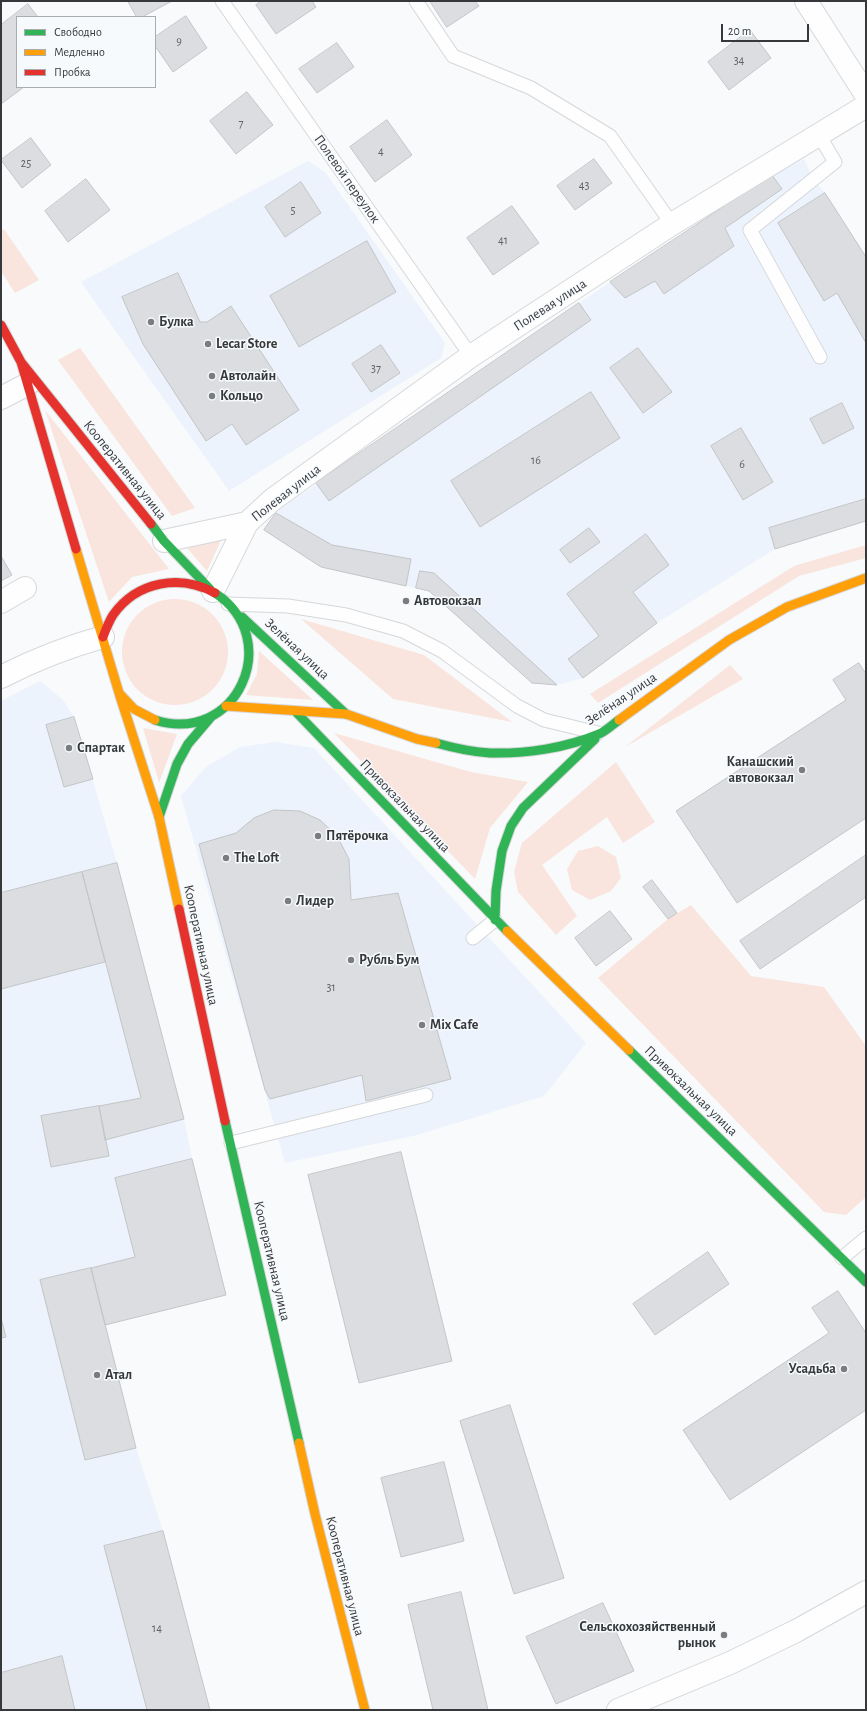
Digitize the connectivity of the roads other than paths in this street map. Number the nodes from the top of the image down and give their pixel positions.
1 (222, 1) edge
2 (416, 1) edge
3 (806, 1) edge
4 (866, 95) edge
5 (866, 106) edge
6 (819, 135) junction
7 (672, 224) junction
8 (1, 325) edge
9 (472, 356) junction
10 (820, 357) dead end
11 (21, 362) junction
12 (28, 384) junction
13 (1, 398) edge
14 (247, 523) junction
15 (164, 541) junction
16 (866, 578) edge
17 (25, 588) dead end
18 (221, 598) junction
19 (1, 602) edge
20 (103, 637) junction
21 (1, 677) edge
22 (119, 693) junction
23 (226, 706) junction
24 (295, 711) junction
25 (346, 714) junction
26 (211, 717) junction
27 (600, 734) junction
28 (159, 817) junction
29 (495, 920) junction
30 (473, 938) dead end
31 (426, 1095) dead end
32 (231, 1143) junction
33 (866, 1238) edge
34 (842, 1258) junction
35 (866, 1282) edge
36 (866, 1592) edge
37 (365, 1710) edge
38 (618, 1710) edge

1 - 9 lane, Полевой переулок
2 - 7 lane
3 - 4 street
5 - 6 street, Полевая улица
6 - 7 street, Полевая улица
6 - 10 lane
7 - 9 street, Полевая улица
8 - 11 street, Кооперативная улица
9 - 14 street, Полевая улица
11 - 12 street, Кооперативная улица
11 - 15 street, Кооперативная улица
12 - 13 street
12 - 20 street, Кооперативная улица
14 - 15 street, Полевая улица
14 - 18 street, Полевая улица
15 - 18 street, Кооперативная улица
16 - 27 street, Зелёная улица
17 - 19 street
18 - 20 street
18 - 23 street
18 - 25 street, Зелёная улица
18 - 27 lane
20 - 21 street
20 - 22 street, Кооперативная улица
22 - 26 street
22 - 28 street, Кооперативная улица
23 - 24 street, Зелёная улица
23 - 26 street
24 - 25 street, Зелёная улица
24 - 29 street, Привокзальная улица
25 - 27 street, Зелёная улица
26 - 28 street
27 - 29 street
28 - 32 street, Кооперативная улица
29 - 30 lane
29 - 34 street, Привокзальная улица
31 - 32 lane
32 - 37 street, Кооперативная улица
33 - 34 lane
34 - 35 street, Привокзальная улица
36 - 38 street

